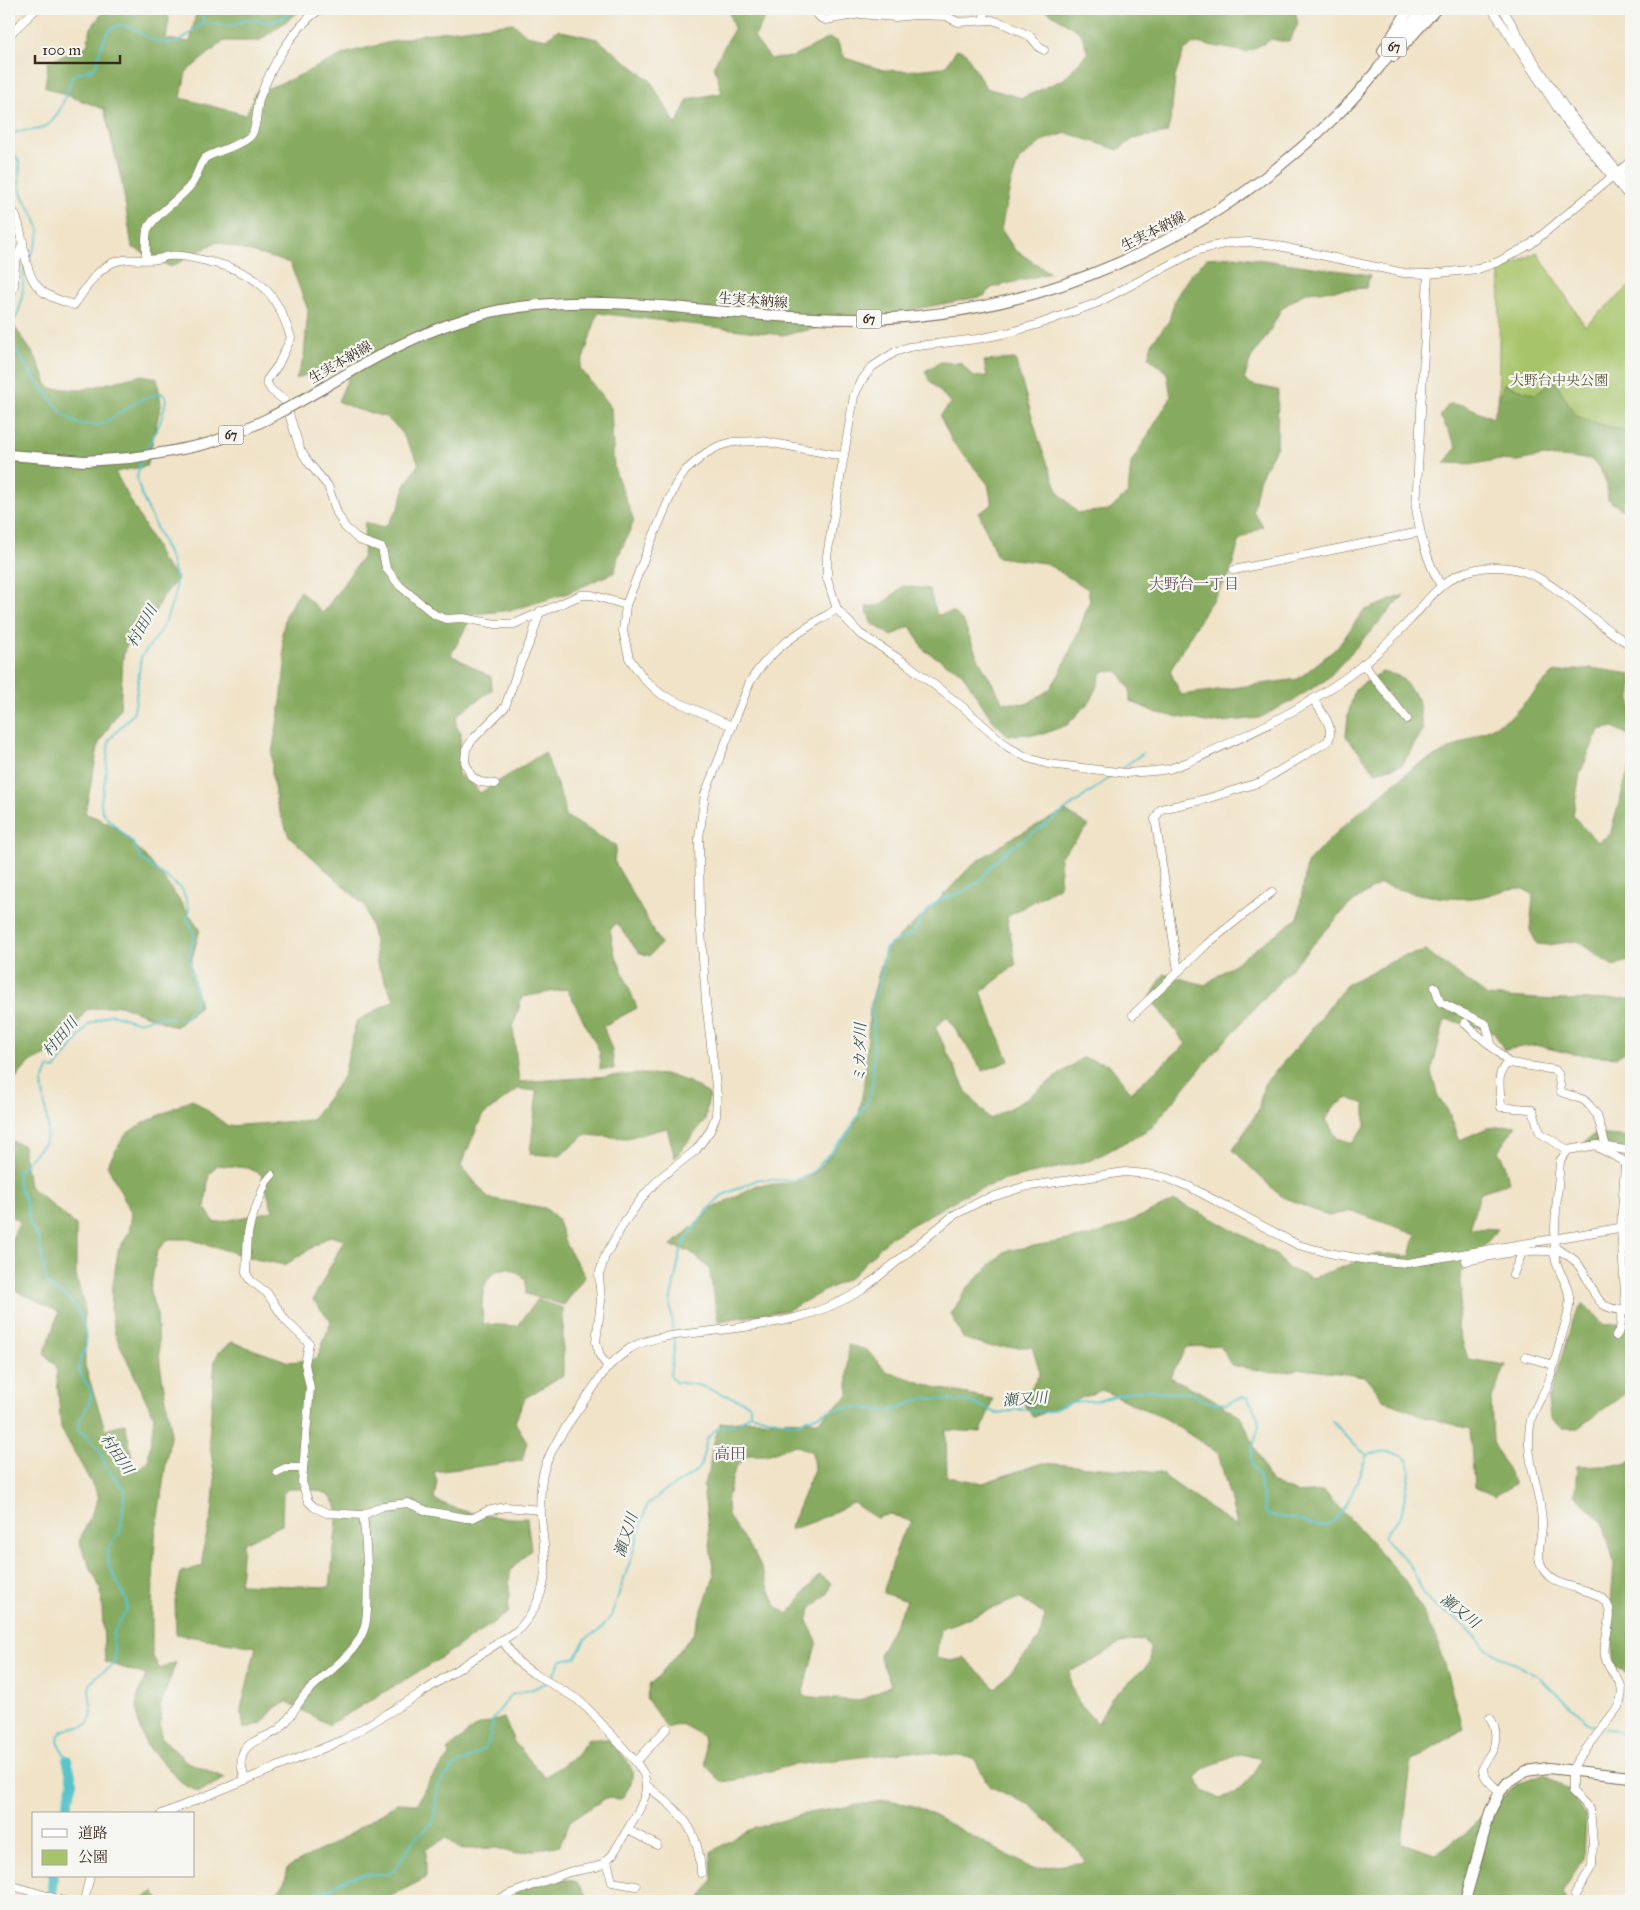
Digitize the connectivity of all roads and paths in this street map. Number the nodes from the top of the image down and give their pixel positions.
1 (36, 9) edge
2 (320, 9) edge
3 (812, 9) edge
4 (986, 9) edge
5 (1408, 9) edge
6 (1422, 9) edge
7 (1436, 9) edge
8 (1492, 9) edge
9 (1503, 9) edge
10 (947, 12) edge
11 (983, 20) junction
12 (9, 35) edge
13 (1044, 50) dead end
14 (1365, 85) junction
15 (1631, 161) edge
16 (1616, 174) junction
17 (1631, 187) edge
18 (1631, 199) edge
19 (10, 210) edge
20 (23, 244) junction
21 (146, 259) junction
22 (1428, 274) junction
23 (9, 299) edge
24 (9, 455) edge
25 (842, 456) junction
26 (1420, 532) junction
27 (1234, 570) dead end
28 (1441, 586) junction
29 (626, 605) junction
30 (837, 609) junction
31 (540, 611) junction
32 (1631, 645) edge
33 (1363, 664) junction
34 (1313, 699) junction
35 (1407, 719) dead end
36 (732, 726) junction
37 (495, 784) dead end
38 (1272, 892) dead end
39 (1178, 971) junction
40 (1435, 987) dead end
41 (1133, 1014) dead end
42 (1465, 1023) dead end
43 (1492, 1047) junction
44 (1509, 1064) junction
45 (1602, 1145) junction
46 (1568, 1150) junction
47 (1631, 1151) edge
48 (272, 1175) dead end
49 (1631, 1226) edge
50 (1621, 1228) junction
51 (1556, 1239) junction
52 (1522, 1250) junction
53 (1555, 1250) junction
54 (1466, 1261) dead end
55 (1513, 1275) dead end
56 (1626, 1311) edge
57 (1616, 1336) dead end
58 (1526, 1358) dead end
59 (1554, 1365) junction
60 (608, 1367) junction
61 (303, 1468) junction
62 (277, 1472) dead end
63 (541, 1510) junction
64 (363, 1515) junction
65 (502, 1640) junction
66 (1490, 1718) dead end
67 (667, 1728) dead end
68 (636, 1762) junction
69 (1572, 1770) junction
70 (1631, 1777) edge
71 (245, 1780) junction
72 (646, 1785) junction
73 (1500, 1792) junction
74 (167, 1812) edge
75 (628, 1830) junction
76 (657, 1845) dead end
77 (607, 1860) junction
78 (701, 1873) dead end
79 (90, 1878) edge
80 (9, 1885) edge
81 (636, 1886) dead end
82 (1575, 1895) dead end
83 (63, 1901) edge
84 (84, 1901) edge
85 (495, 1901) edge
86 (1465, 1901) edge

1 - 12 street
2 - 21 street
3 - 10 street
4 - 11 street
5 - 14 main road
6 - 14 main road, 生実本納線 / 67
7 - 14 main road
8 - 16 street
9 - 16 street
10 - 11 street
11 - 13 street
14 - 24 main road, 生実本納線 / 67, bridge
15 - 16 street
16 - 17 street
16 - 18 street
16 - 22 street
19 - 20 street
20 - 21 street
20 - 23 street
21 - 31 street
22 - 25 street
22 - 26 street
25 - 29 street
25 - 30 street
26 - 27 street
26 - 28 street
28 - 32 street
28 - 33 street
29 - 31 street
29 - 36 street
30 - 34 street
30 - 36 street
31 - 37 street
33 - 34 street
33 - 35 street
34 - 39 street
36 - 60 street
38 - 39 street
39 - 41 street
40 - 43 street
42 - 43 street
43 - 44 street
44 - 45 street
44 - 46 street
45 - 46 street
45 - 47 street
45 - 50 street
46 - 51 street
48 - 61 street
49 - 50 street
50 - 51 street
50 - 56 street
51 - 53 street
51 - 60 street
52 - 53 street
52 - 54 street
52 - 55 street
53 - 56 street
53 - 59 street
56 - 57 street
58 - 59 street
59 - 69 street
60 - 63 street
61 - 62 street
61 - 64 street
63 - 64 street
63 - 65 street
64 - 71 street
65 - 68 street
65 - 71 street
66 - 73 street
67 - 68 street
68 - 72 street
69 - 70 main road
69 - 73 main road
69 - 82 street
71 - 74 street
72 - 75 street
72 - 78 street
73 - 86 main road
75 - 76 street
75 - 77 street
77 - 81 street
77 - 85 street
79 - 84 street
80 - 83 street

